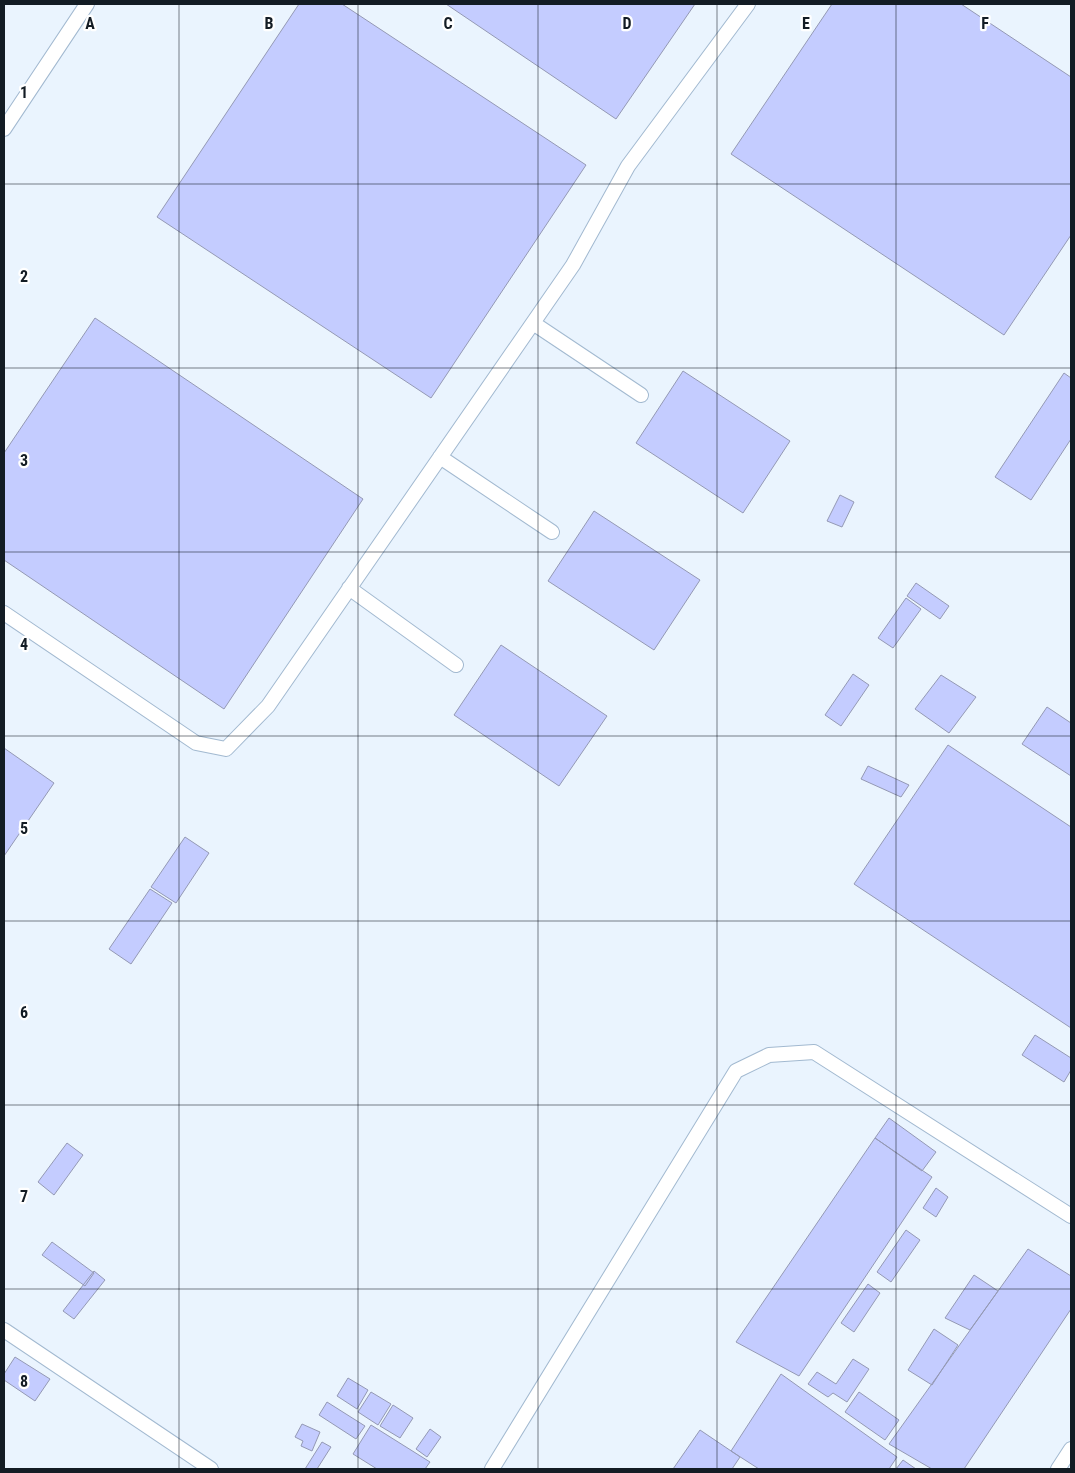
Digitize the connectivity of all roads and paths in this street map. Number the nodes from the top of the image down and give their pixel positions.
1 (87, 4) edge
2 (748, 4) edge
3 (4, 129) edge
4 (533, 323) junction
5 (641, 395) dead end
6 (440, 457) junction
7 (552, 532) dead end
8 (349, 588) junction
9 (4, 613) edge
10 (456, 665) dead end
11 (1071, 1216) edge
12 (4, 1330) edge
13 (1071, 1449) edge
14 (211, 1469) edge
15 (492, 1469) edge
16 (1058, 1469) edge

1 - 3 lane
2 - 4 lane
4 - 5 lane
4 - 6 lane
6 - 7 lane
6 - 8 lane
8 - 9 lane
8 - 10 lane
11 - 15 lane
12 - 14 lane
13 - 16 lane

